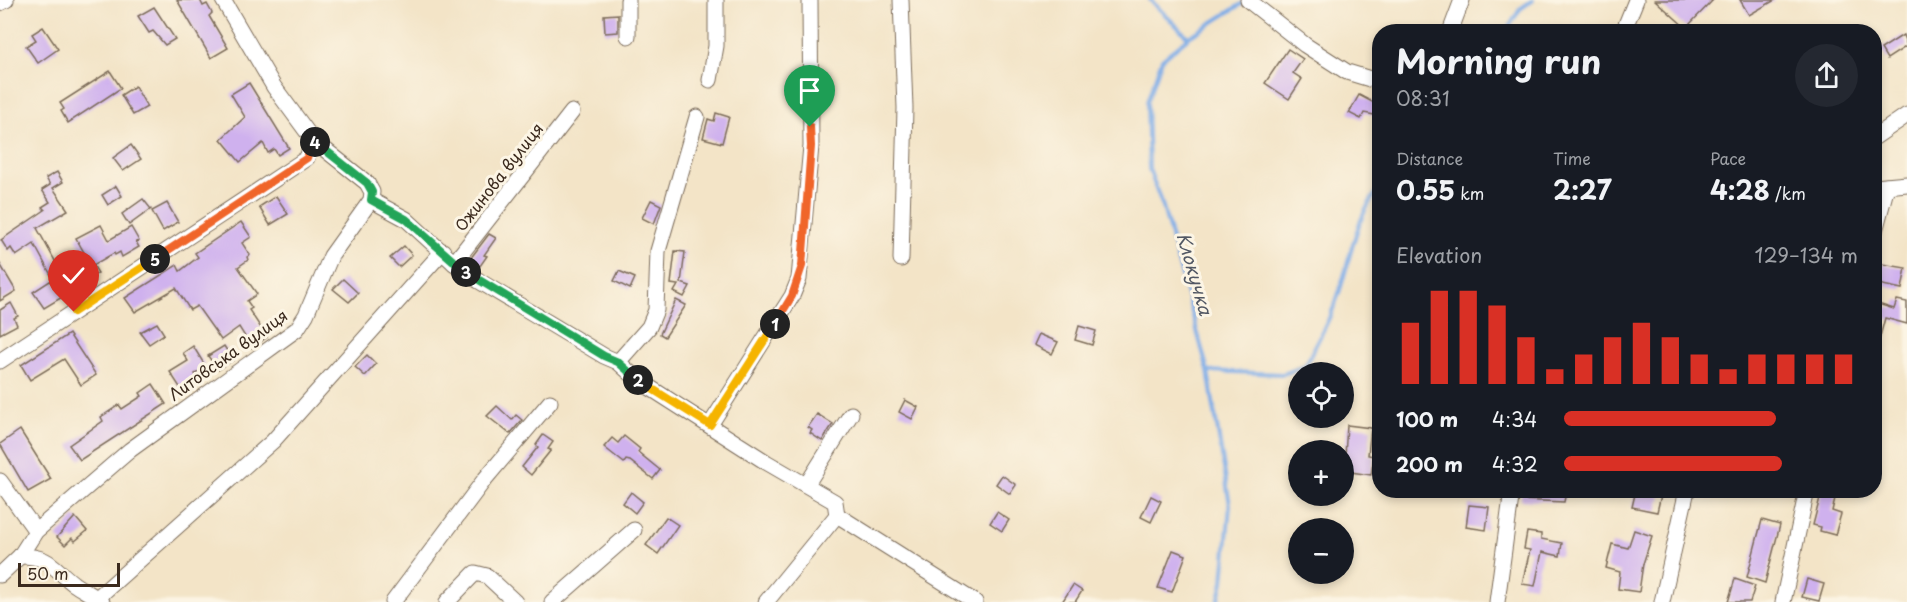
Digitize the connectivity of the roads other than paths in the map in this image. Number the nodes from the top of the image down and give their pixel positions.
1 (6, 0) edge
2 (223, 0) edge
3 (628, 0) edge
4 (716, 0) edge
5 (810, 0) edge
6 (901, 0) edge
7 (1462, 0) edge
8 (1636, 0) edge
9 (0, 3) edge
10 (1252, 4) edge
11 (1453, 24) edge
12 (1626, 24) edge
13 (628, 36) dead end
14 (710, 80) dead end
15 (1372, 80) edge
16 (572, 112) dead end
17 (1907, 116) edge
18 (697, 117) dead end
19 (1882, 132) edge
20 (313, 140) junction
21 (1907, 184) edge
22 (1882, 187) edge
23 (371, 200) junction
24 (443, 251) junction
25 (901, 259) dead end
26 (454, 263) junction
27 (0, 362) edge
28 (618, 362) junction
29 (550, 402) dead end
30 (851, 414) dead end
31 (710, 425) junction
32 (0, 481) edge
33 (807, 484) junction
34 (1512, 498) edge
35 (1685, 498) edge
36 (1805, 498) edge
37 (837, 515) junction
38 (634, 530) dead end
39 (36, 531) junction
40 (20, 556) junction
41 (0, 575) edge
42 (957, 597) edge
43 (100, 600) edge
44 (393, 602) edge
45 (447, 602) edge
46 (515, 602) edge
47 (552, 602) edge
48 (766, 602) edge
49 (975, 602) edge
50 (1497, 602) edge
51 (1662, 602) edge
52 (1784, 602) edge

1 - 9 street
2 - 20 street
3 - 13 street
4 - 14 street
5 - 31 street
6 - 25 street
7 - 11 street
8 - 12 street
10 - 15 street
16 - 26 street, Ожинова вулиця
17 - 19 street
18 - 28 street
20 - 23 street
20 - 27 street
21 - 22 street
23 - 24 street
23 - 39 street, Литовська вулиця
24 - 26 street
24 - 43 street
26 - 28 street
28 - 31 street
29 - 44 street
30 - 33 street
31 - 33 street
32 - 39 street
33 - 37 street
34 - 50 street
35 - 51 street
36 - 52 street
37 - 42 street
37 - 48 street
38 - 47 street
39 - 40 street, Литовська вулиця
40 - 41 street, Литовська вулиця
40 - 43 street
42 - 49 street
45 - 46 street

